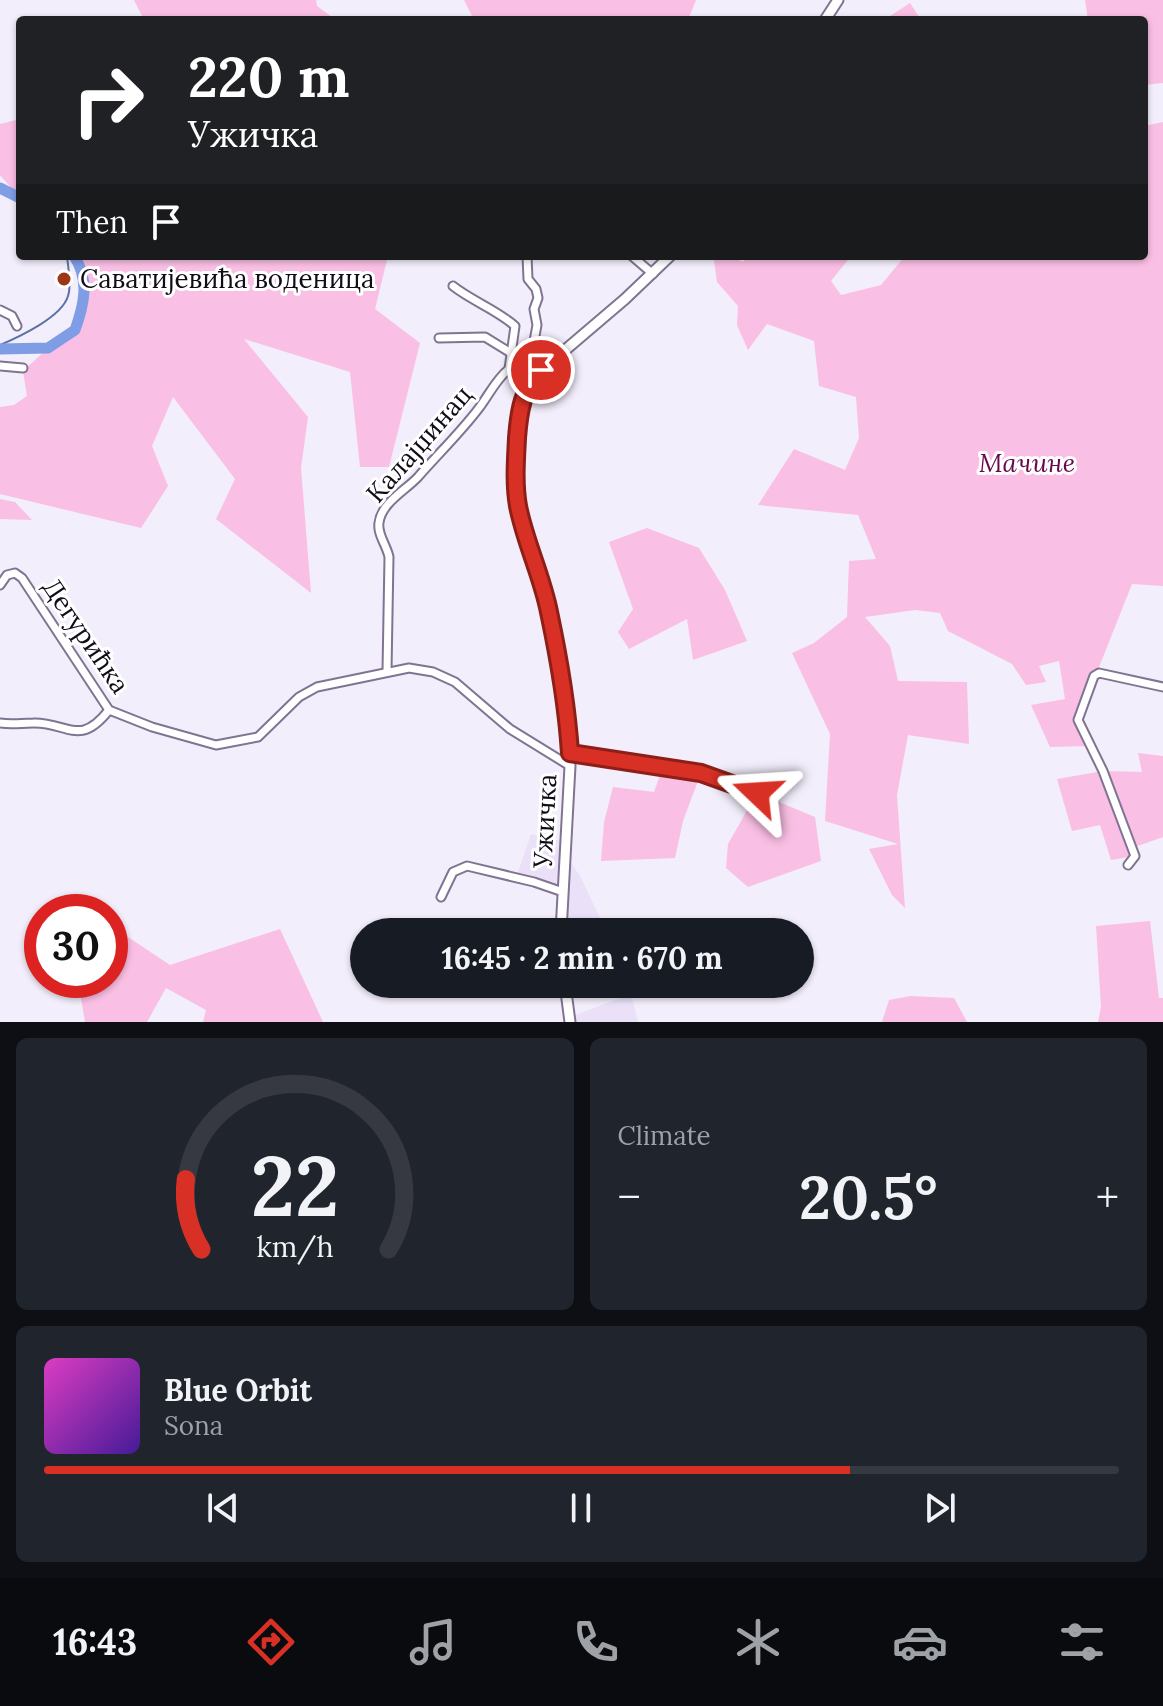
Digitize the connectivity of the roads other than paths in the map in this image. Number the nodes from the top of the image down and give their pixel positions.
1 (527, 260) edge
2 (637, 260) edge
3 (666, 260) edge
4 (653, 274) junction
5 (453, 286) dead end
6 (0, 310) edge
7 (17, 326) dead end
8 (439, 338) dead end
9 (511, 353) junction
10 (0, 366) edge
11 (23, 368) dead end
12 (509, 369) junction
13 (541, 370) junction
14 (528, 387) junction
15 (0, 585) edge
16 (387, 671) junction
17 (1163, 687) edge
18 (109, 710) junction
19 (0, 723) edge
20 (570, 753) junction
21 (570, 766) junction
22 (770, 798) dead end
23 (1128, 865) dead end
24 (563, 892) junction
25 (441, 897) dead end
26 (562, 918) edge
27 (567, 998) edge
28 (570, 1022) edge

1 - 13 street
2 - 4 street
3 - 4 main road, Ужичка
4 - 13 main road, Ужичка
5 - 9 street
6 - 7 street
8 - 9 street
9 - 12 street
10 - 11 street
12 - 14 street
12 - 16 street, Калајџинац
13 - 14 main road, Ужичка
14 - 20 main road, Ужичка
15 - 18 street, Дегурићка
16 - 18 street, Дегурићка
16 - 21 street, Дегурићка
17 - 23 street
18 - 19 street
20 - 21 main road, Ужичка
20 - 22 street
21 - 24 main road, Ужичка
24 - 25 street
24 - 26 main road, Ужичка
27 - 28 main road

